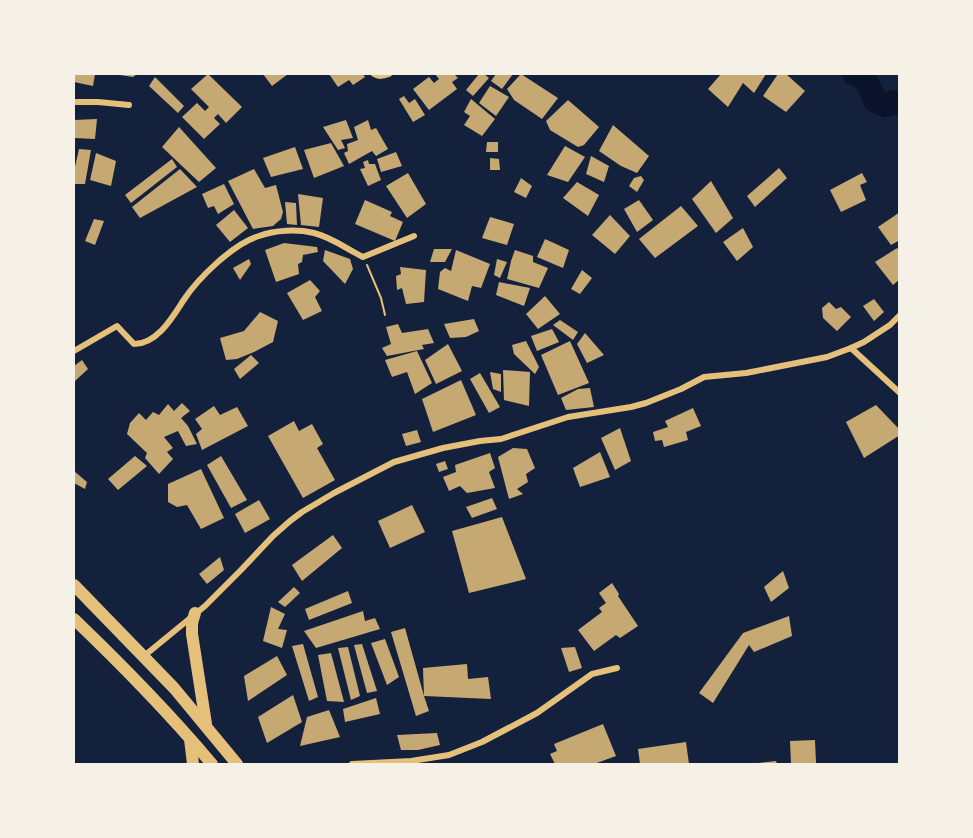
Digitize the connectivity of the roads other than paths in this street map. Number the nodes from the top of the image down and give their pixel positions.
1 (374, 74) edge
2 (389, 74) edge
3 (74, 102) edge
4 (129, 105) dead end
5 (414, 236) dead end
6 (900, 315) edge
7 (851, 348) junction
8 (74, 351) edge
9 (900, 393) edge
10 (74, 585) edge
11 (195, 613) junction
12 (74, 619) edge
13 (144, 656) junction
14 (617, 668) dead end
15 (207, 726) junction
16 (190, 739) junction
17 (193, 765) edge
18 (212, 765) edge
19 (237, 765) edge
20 (352, 765) edge

1 - 2 street
3 - 4 street
5 - 8 street
6 - 7 street
7 - 9 street
7 - 11 street
10 - 13 highway
11 - 13 street
11 - 15 highway
12 - 16 highway
13 - 15 highway
14 - 20 street
15 - 19 highway
16 - 17 highway
16 - 18 highway

